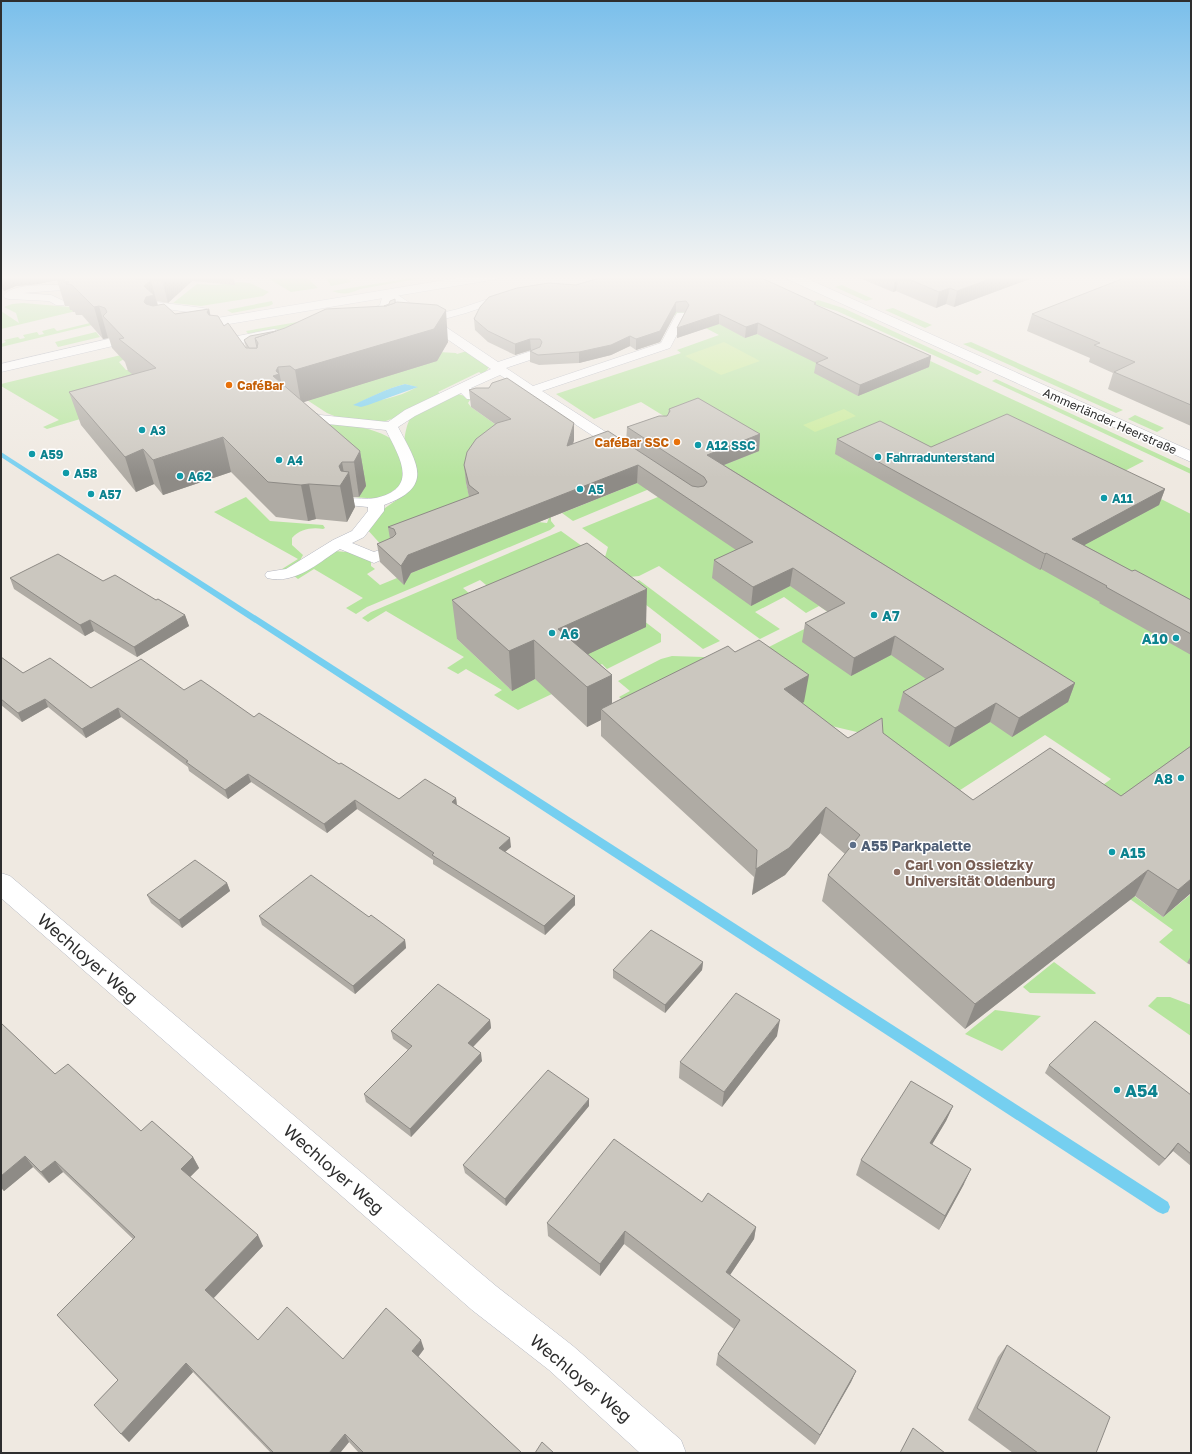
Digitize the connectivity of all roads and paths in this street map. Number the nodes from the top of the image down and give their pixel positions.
1 (108, 343) edge
2 (231, 343) edge
3 (459, 343) edge
4 (667, 343) edge
5 (939, 343) edge
6 (239, 351) edge
7 (535, 354) edge
8 (1, 368) edge
9 (498, 369) junction
10 (462, 387) junction
11 (533, 390) junction
12 (485, 400) edge
13 (291, 404) edge
14 (391, 426) junction
15 (632, 456) edge
16 (1191, 457) edge
17 (353, 502) dead end
18 (376, 503) junction
19 (339, 543) junction
20 (389, 551) edge
21 (272, 575) dead end
22 (1, 883) edge
23 (668, 1453) edge

1 - 8 street
2 - 6 street
3 - 9 street
4 - 11 street
5 - 16 street, Ammerländer Heerstraße
7 - 9 street
9 - 10 street
9 - 11 street
10 - 12 street
10 - 14 street
11 - 15 street
13 - 14 street
14 - 18 street
17 - 18 street
18 - 19 street
19 - 20 street
19 - 21 street
22 - 23 street, Wechloyer Weg

